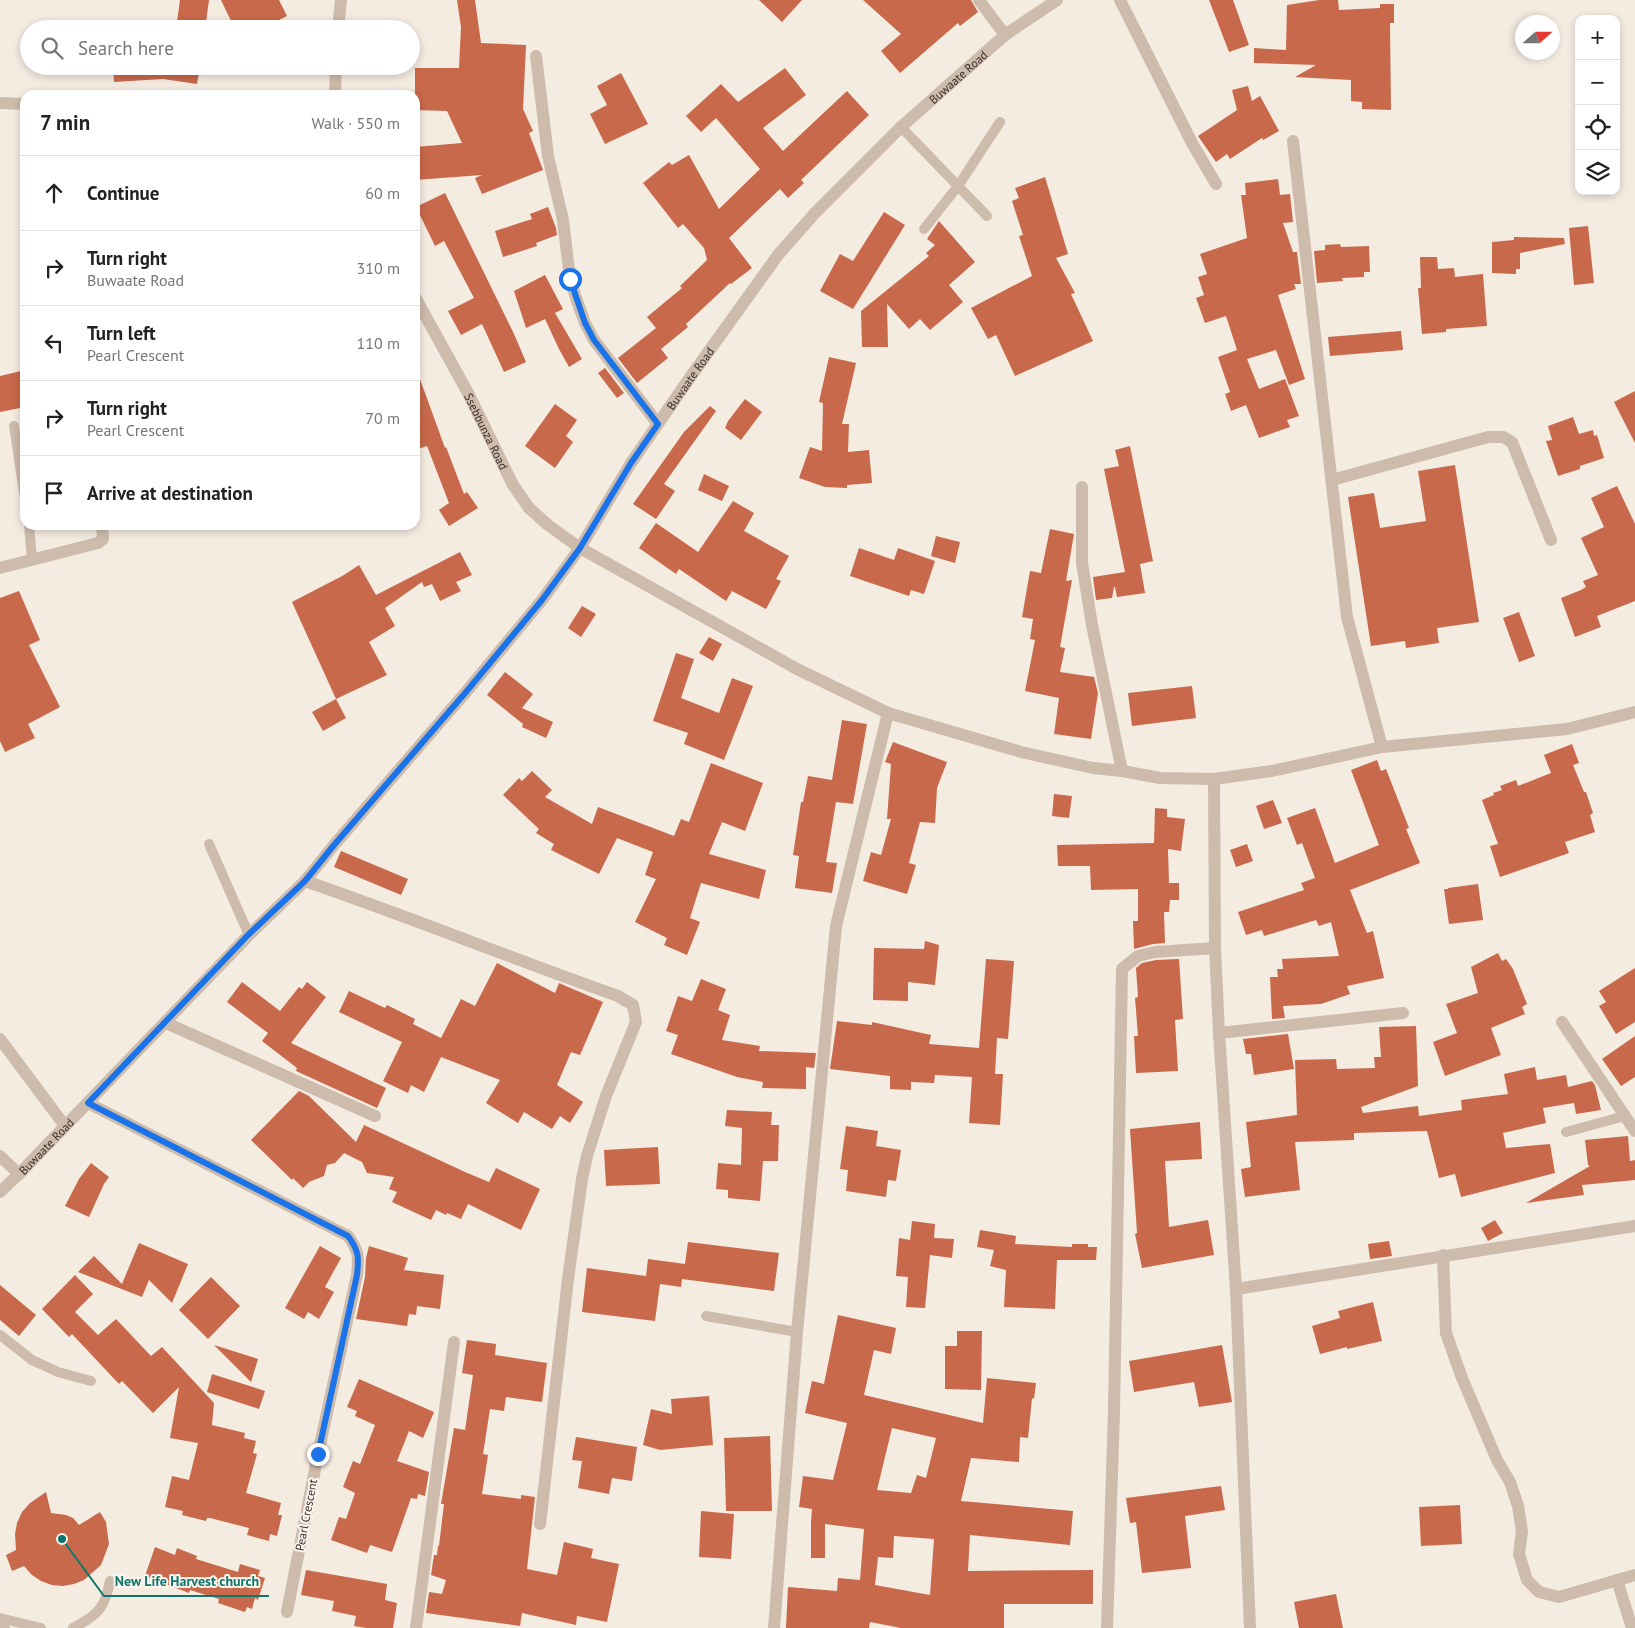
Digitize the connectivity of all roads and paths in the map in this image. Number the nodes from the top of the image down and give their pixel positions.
1 (342, 0) edge
2 (979, 0) edge
3 (1057, 0) edge
4 (1120, 0) edge
5 (339, 20) edge
6 (1005, 35) junction
7 (536, 56) dead end
8 (336, 75) edge
9 (335, 90) edge
10 (0, 103) edge
11 (20, 104) edge
12 (1000, 122) dead end
13 (901, 127) junction
14 (1293, 141) dead end
15 (1216, 184) dead end
16 (958, 186) junction
17 (987, 216) dead end
18 (924, 229) dead end
19 (420, 306) edge
20 (658, 424) junction
21 (14, 426) dead end
22 (20, 466) edge
23 (1332, 480) junction
24 (1082, 487) dead end
25 (29, 530) edge
26 (102, 530) edge
27 (1551, 540) dead end
28 (580, 548) junction
29 (32, 560) junction
30 (0, 568) edge
31 (1635, 712) edge
32 (888, 713) junction
33 (1382, 747) junction
34 (1122, 771) junction
35 (1214, 779) junction
36 (209, 844) dead end
37 (305, 881) junction
38 (248, 935) junction
39 (1215, 948) junction
40 (1403, 1013) dead end
41 (1562, 1022) dead end
42 (166, 1023) junction
43 (1219, 1033) junction
44 (0, 1039) edge
45 (88, 1103) junction
46 (375, 1116) dead end
47 (1625, 1116) junction
48 (65, 1126) junction
49 (1635, 1131) edge
50 (1566, 1132) dead end
51 (0, 1156) edge
52 (19, 1174) junction
53 (0, 1192) edge
54 (1635, 1226) edge
55 (1443, 1255) junction
56 (1236, 1289) junction
57 (706, 1316) dead end
58 (797, 1332) junction
59 (0, 1335) edge
60 (454, 1342) dead end
61 (91, 1381) dead end
62 (540, 1524) dead end
63 (1635, 1575) edge
64 (1617, 1580) junction
65 (110, 1581) dead end
66 (287, 1612) dead end
67 (1, 1625) edge
68 (41, 1628) edge
69 (73, 1628) edge
70 (416, 1628) edge
71 (774, 1628) edge
72 (1107, 1628) edge
73 (1250, 1628) edge
74 (1632, 1628) edge

1 - 5 street
2 - 6 street
3 - 6 street, Buwaate Road
4 - 15 street
6 - 13 street, Buwaate Road
7 - 20 street
8 - 9 street
10 - 11 street
12 - 16 lane
13 - 16 lane
13 - 20 street, Buwaate Road
14 - 23 street
16 - 17 lane
16 - 18 lane
19 - 28 street, Ssebbunza Road
20 - 28 street, Buwaate Road
21 - 22 lane
23 - 27 street
23 - 33 street
24 - 34 street
25 - 29 lane
26 - 29 street
28 - 32 street, Ssebbunza Road
28 - 37 street, Buwaate Road
29 - 30 street
31 - 33 street, Ssebbunza Road
32 - 34 street, Ssebbunza Road
32 - 58 street
33 - 35 street, Ssebbunza Road
34 - 35 street, Ssebbunza Road
35 - 39 street
36 - 38 lane
37 - 38 street, Buwaate Road
37 - 62 street
38 - 42 street, Buwaate Road
39 - 43 street
39 - 72 street
40 - 43 street
41 - 47 street
42 - 45 street, Buwaate Road
42 - 46 street
43 - 56 street
44 - 48 street
45 - 48 street, Buwaate Road
45 - 66 street, Pearl Crescent
47 - 49 street
47 - 50 lane
48 - 52 street, Buwaate Road
51 - 52 street
52 - 53 street, Buwaate Road
54 - 55 street
55 - 56 street
55 - 64 street
56 - 73 street
57 - 58 lane
58 - 71 street
59 - 61 lane
60 - 70 street
63 - 64 street
64 - 74 street
65 - 69 lane
67 - 68 lane

